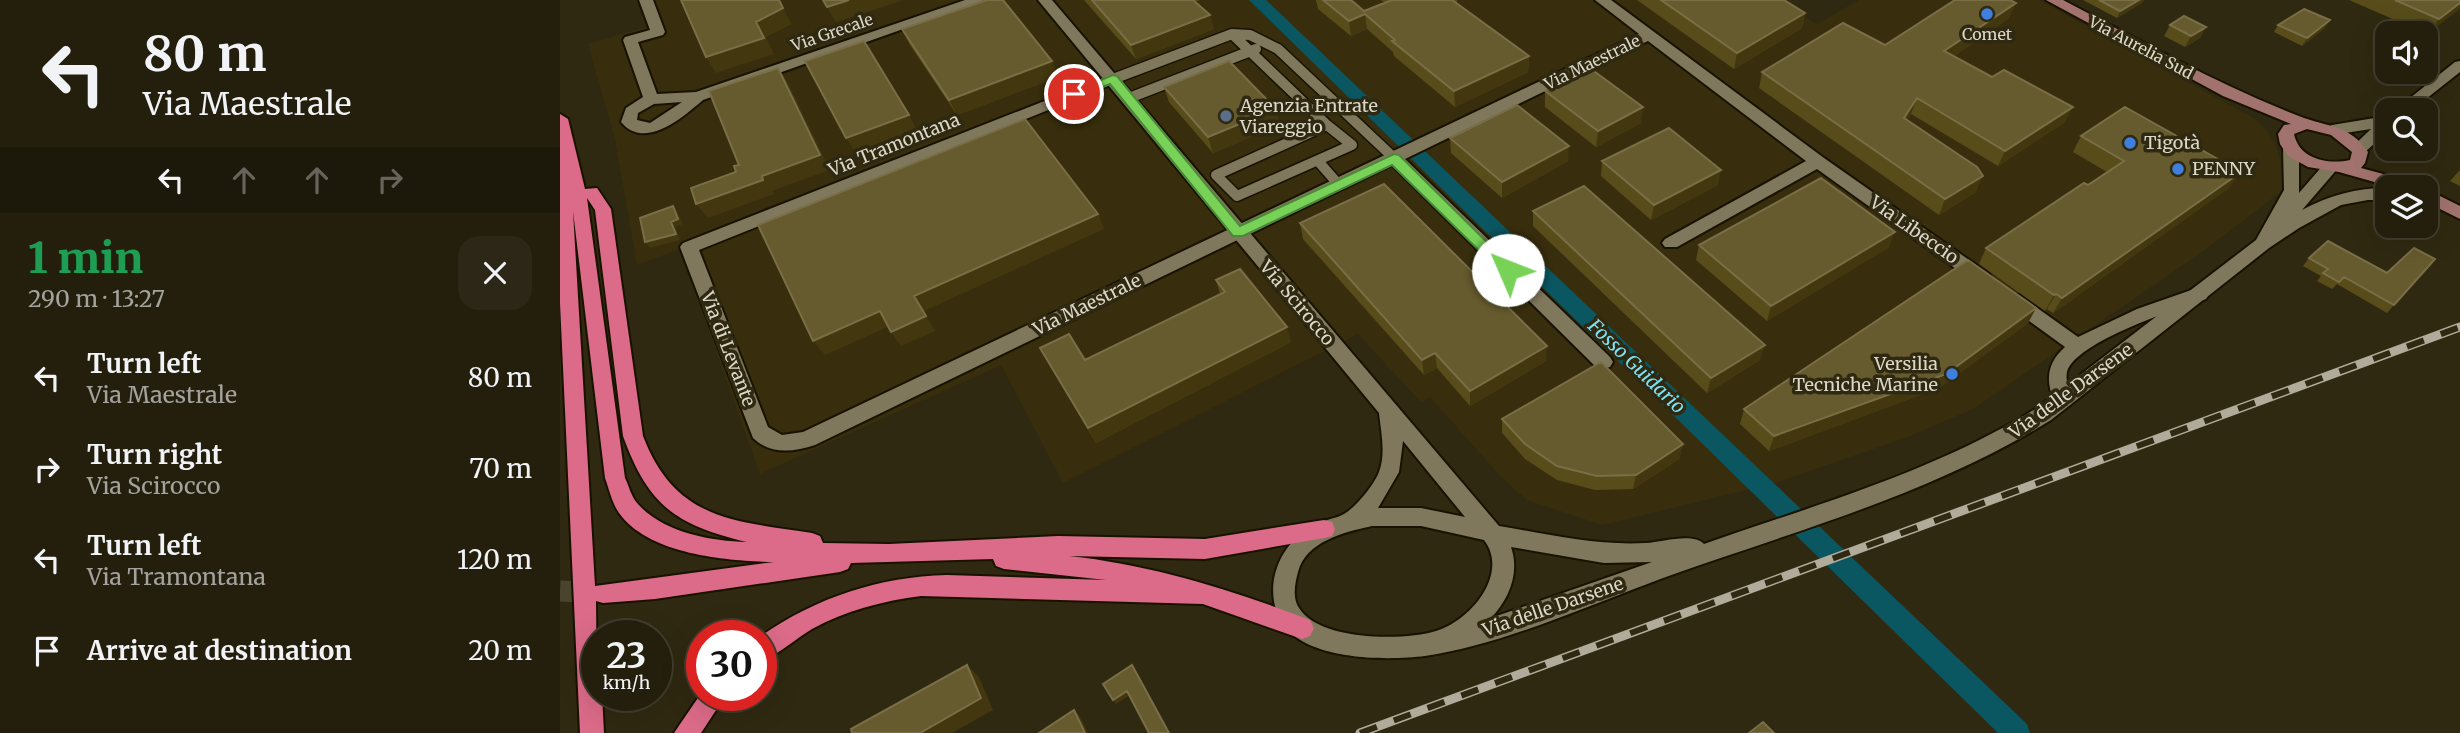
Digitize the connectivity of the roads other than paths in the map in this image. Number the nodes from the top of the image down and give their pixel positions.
1 (646, 0) edge
2 (978, 0) edge
3 (1045, 0) edge
4 (1602, 0) edge
5 (2053, 0) edge
6 (1232, 34) junction
7 (1649, 34) junction
8 (1269, 44) junction
9 (1250, 52) junction
10 (2460, 65) edge
11 (1113, 79) junction
12 (2228, 93) junction
13 (698, 97) junction
14 (1129, 98) junction
15 (2418, 98) edge
16 (652, 99) junction
17 (560, 119) edge
18 (2306, 124) junction
19 (2375, 124) edge
20 (1326, 125) junction
21 (560, 129) edge
22 (2332, 130) junction
23 (2375, 134) edge
24 (2288, 141) junction
25 (1422, 145) joint
26 (2359, 150) junction
27 (1397, 157) junction
28 (1318, 161) junction
29 (1818, 162) junction
30 (2337, 167) junction
31 (2392, 175) edge
32 (2375, 178) edge
33 (1339, 185) junction
34 (591, 192) dead end
35 (2375, 193) edge
36 (2438, 202) edge
37 (2460, 213) edge
38 (2275, 224) junction
39 (1238, 233) junction
40 (1671, 243) dead end
41 (2263, 244) junction
42 (689, 247) joint
43 (2201, 293) junction
44 (2078, 347) junction
45 (1602, 362) edge
46 (2063, 399) junction
47 (1389, 411) junction
48 (777, 443) joint
49 (1353, 520) junction
50 (1324, 529) junction
51 (1493, 533) junction
52 (1738, 542) junction
53 (955, 553) junction
54 (889, 554) junction
55 (603, 593) tunnel mouth
56 (1204, 594) junction
57 (1302, 628) junction
58 (777, 639) edge
59 (1446, 639) junction
60 (701, 711) edge
61 (592, 733) edge
62 (685, 733) edge

1 - 16 street
2 - 13 street, Via Grecale
3 - 11 street, Via Scirocco
4 - 7 street, Via Libeccio
5 - 12 main road, Via Aurelia Sud
6 - 8 lane
6 - 9 lane
6 - 11 lane
7 - 25 street, Via Maestrale
7 - 29 street, Via Libeccio
8 - 9 lane
8 - 27 lane
9 - 14 lane
9 - 20 lane
10 - 15 street
11 - 14 street, Via Scirocco
11 - 42 street, Via Tramontana
12 - 18 main road, Via Aurelia Sud
12 - 24 main road, Via Aurelia Sud
13 - 16 street
13 - 16 street
14 - 39 street, Via Scirocco
17 - 54 highway
18 - 22 main road, Via Aurelia Sud
18 - 24 main road
19 - 22 street
20 - 28 lane
20 - 28 lane
21 - 61 highway
22 - 26 main road, Via Aurelia Sud
23 - 26 street
24 - 30 main road, Via Aurelia Sud
24 - 38 street, Via delle Darsene
25 - 27 street
26 - 30 main road
26 - 31 main road, Via Aurelia Sud
27 - 33 street, Via Maestrale
27 - 45 street
28 - 33 lane
29 - 40 street
29 - 44 street, Via Libeccio
30 - 32 main road, Via Aurelia Sud
30 - 38 street, Via delle Darsene
33 - 39 street, Via Maestrale
34 - 54 highway
35 - 41 street, Via delle Darsene
36 - 37 main road
38 - 41 street, Via delle Darsene
39 - 47 street, Via Scirocco
39 - 48 street, Via Maestrale
41 - 43 street, Via delle Darsene
42 - 48 street, Via di Levante
43 - 44 street
43 - 46 street, Via delle Darsene
44 - 46 street
46 - 52 street, Via delle Darsene
47 - 49 street
47 - 51 street, Via Scirocco
49 - 50 street
49 - 51 street
50 - 53 highway
50 - 57 street
51 - 52 street, Via delle Darsene
51 - 59 street
52 - 59 street, Via delle Darsene
53 - 54 highway
53 - 56 highway
54 - 55 highway
56 - 57 highway
56 - 58 highway
57 - 59 street
60 - 62 highway

